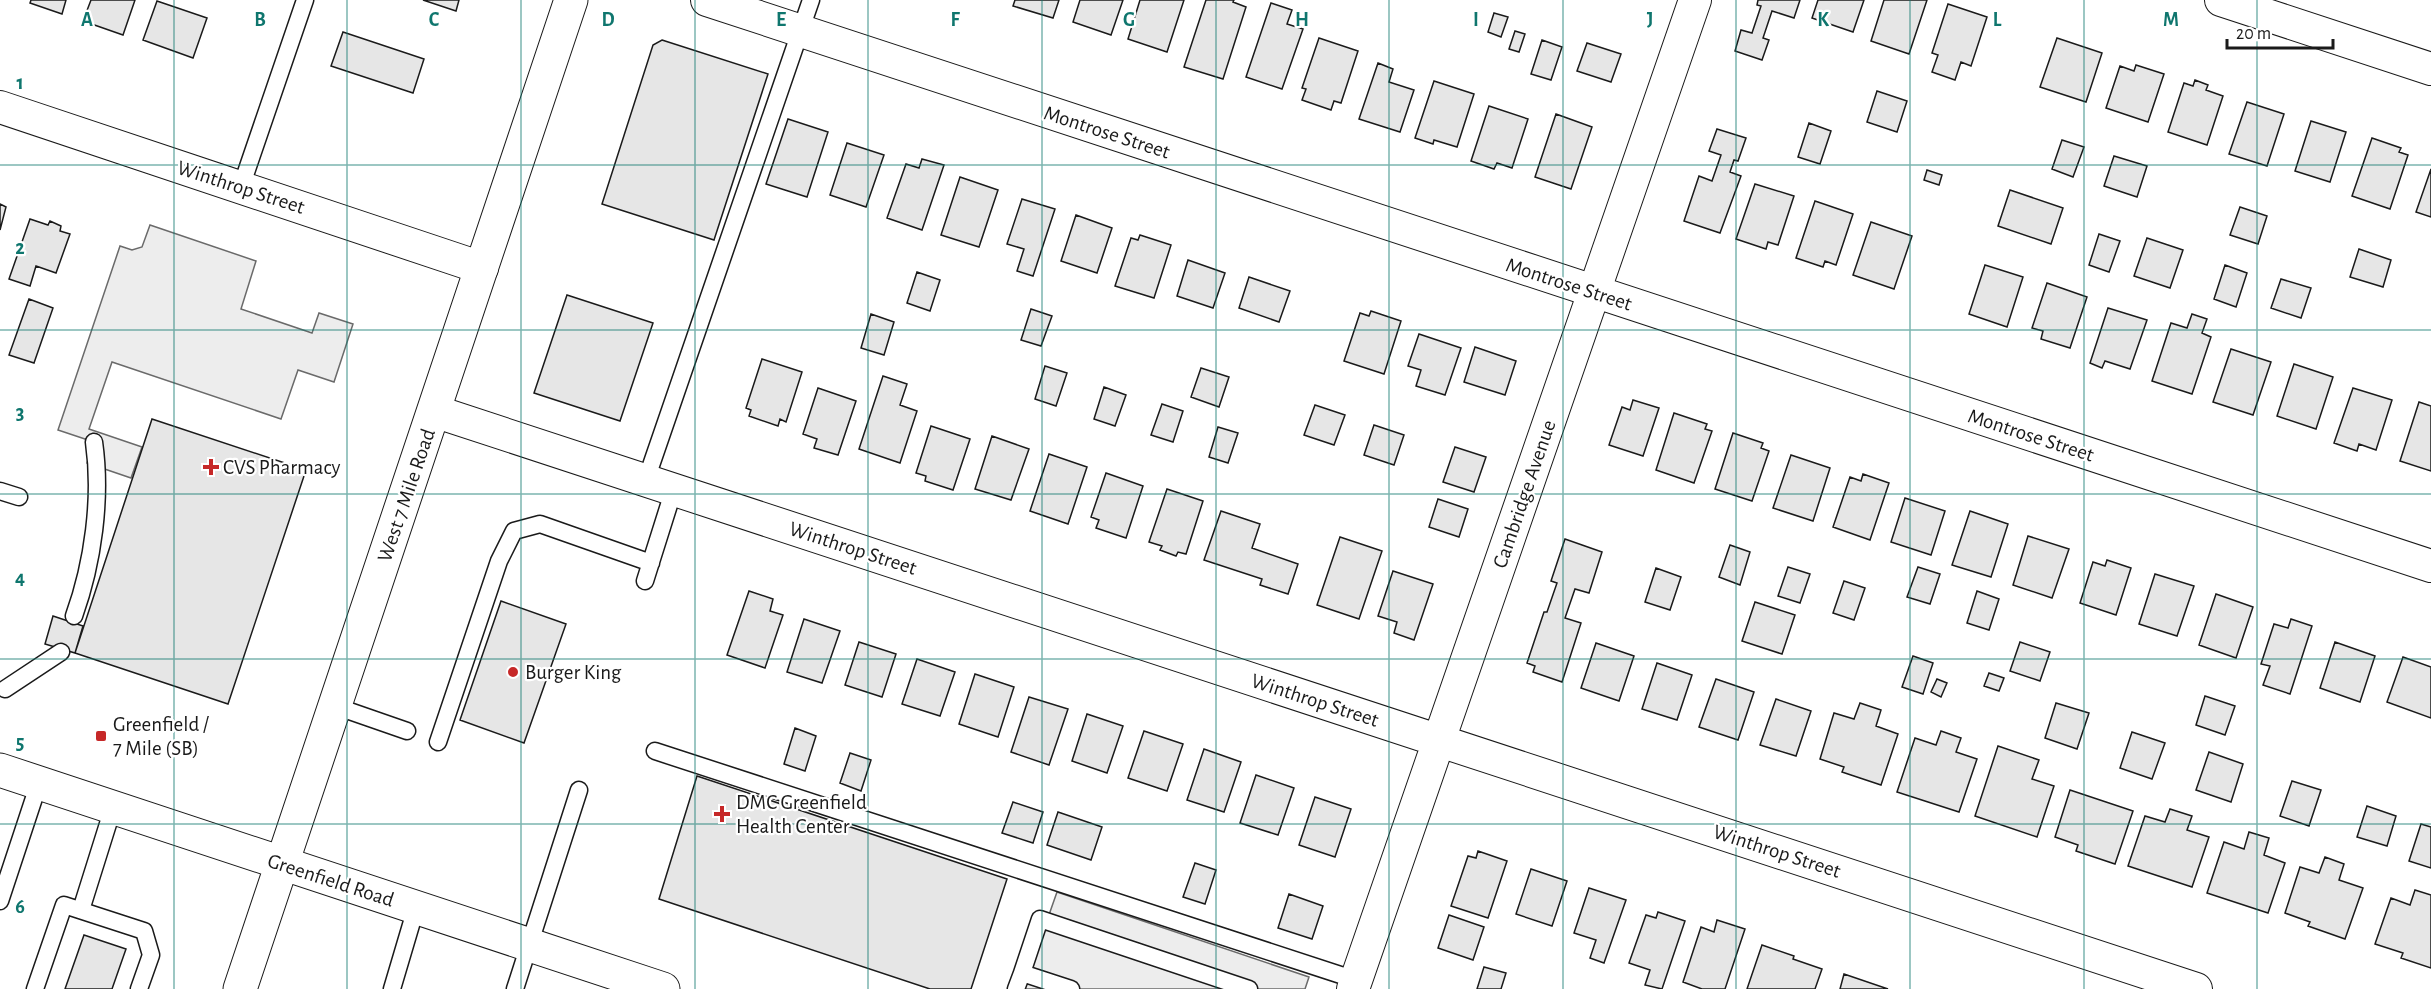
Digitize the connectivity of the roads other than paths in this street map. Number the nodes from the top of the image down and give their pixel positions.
1 (305, 0) edge
2 (571, 0) edge
3 (707, 0) edge
4 (811, 0) edge
5 (1695, 0) edge
6 (2221, 0) edge
7 (800, 31) junction
8 (2431, 69) edge
9 (0, 107) edge
10 (241, 187) junction
11 (482, 268) junction
12 (1594, 292) junction
13 (434, 411) junction
14 (94, 442) dead end
15 (660, 485) junction
16 (0, 491) edge
17 (19, 497) dead end
18 (651, 563) junction
19 (2431, 566) edge
20 (645, 581) dead end
21 (74, 616) dead end
22 (60, 652) dead end
23 (5, 688) dead end
24 (335, 706) junction
25 (407, 731) dead end
26 (1439, 740) junction
27 (438, 742) dead end
28 (655, 751) dead end
29 (0, 770) edge
30 (39, 783) junction
31 (579, 789) dead end
32 (113, 808) junction
33 (282, 864) junction
34 (0, 900) edge
35 (417, 908) junction
36 (81, 910) junction
37 (529, 945) junction
38 (1019, 981) edge
39 (1354, 984) edge
40 (35, 989) edge
41 (139, 989) edge
42 (240, 989) edge
43 (392, 989) edge
44 (515, 989) edge
45 (663, 989) edge
46 (1071, 989) edge
47 (1249, 989) edge
48 (2196, 989) edge

1 - 10 lane
2 - 11 main road, West 7 Mile Road
3 - 7 street, Montrose Street
4 - 7 lane
5 - 12 street, Cambridge Avenue
6 - 8 street
7 - 12 street, Montrose Street
7 - 15 lane
9 - 10 street, Winthrop Street
10 - 11 street, Winthrop Street
11 - 13 main road, West 7 Mile Road
12 - 19 street, Montrose Street
12 - 26 street, Cambridge Avenue
13 - 15 street, Winthrop Street
13 - 24 main road, West 7 Mile Road
14 - 21 lane
15 - 18 lane
15 - 26 street, Winthrop Street
16 - 17 lane
18 - 20 lane
18 - 27 lane
22 - 23 lane
24 - 25 lane
24 - 33 main road, West 7 Mile Road
26 - 39 street, Cambridge Avenue
26 - 48 street, Winthrop Street
28 - 39 lane
29 - 30 main road, Greenfield Road
30 - 32 main road, Greenfield Road
30 - 34 lane
31 - 37 lane
32 - 33 main road, Greenfield Road
32 - 36 lane
33 - 35 main road, Greenfield Road
33 - 42 main road, West 7 Mile Road
35 - 37 main road, Greenfield Road
35 - 43 lane
36 - 40 lane
36 - 41 lane
37 - 44 lane
37 - 45 main road, Greenfield Road
38 - 46 lane
38 - 47 lane

